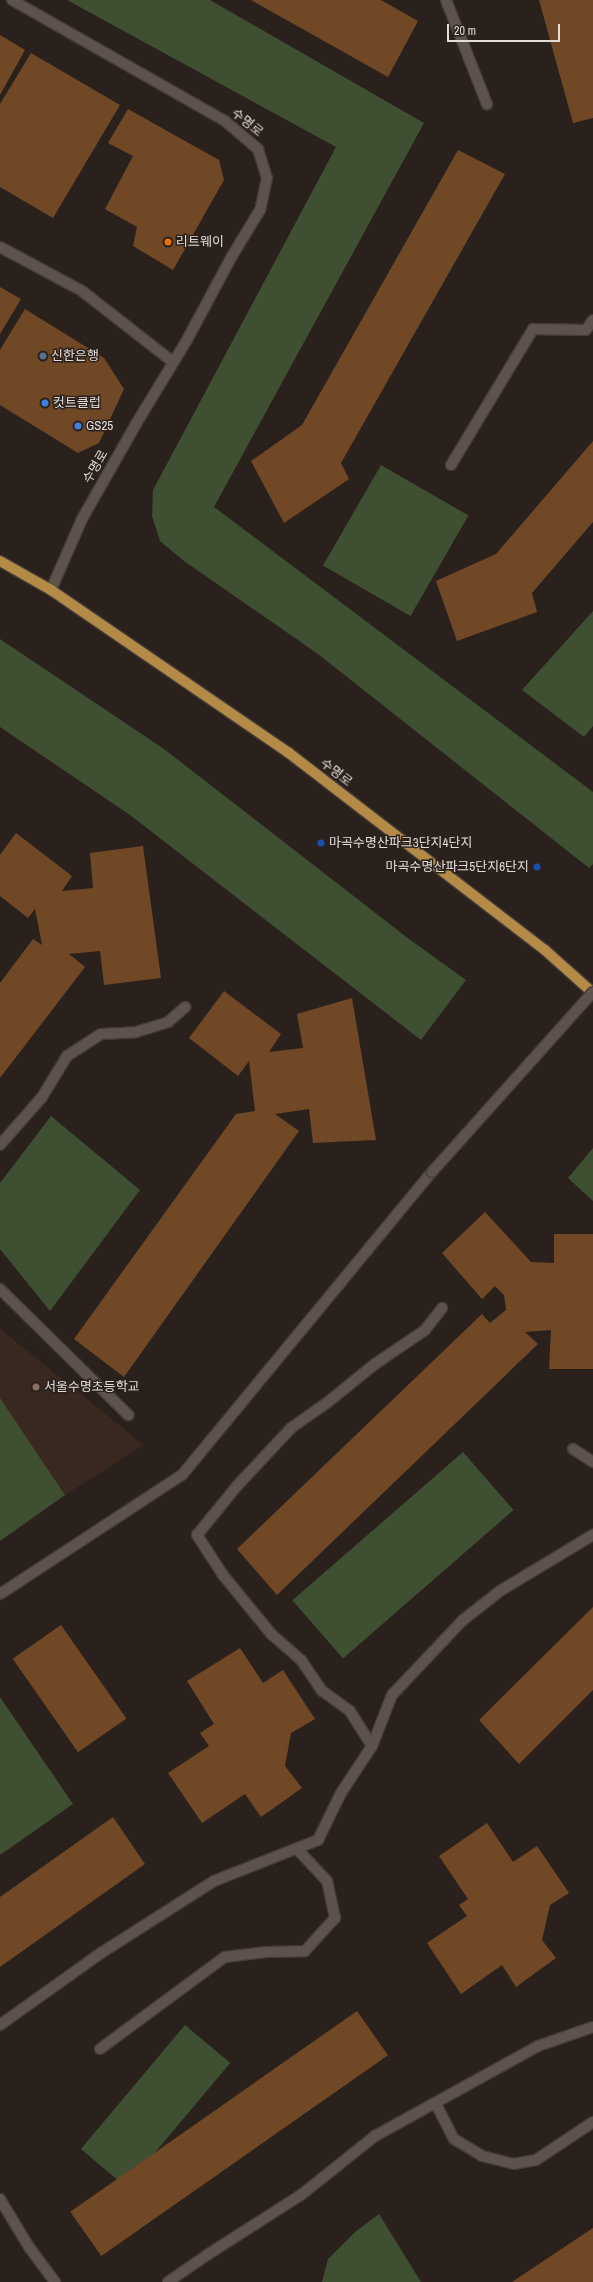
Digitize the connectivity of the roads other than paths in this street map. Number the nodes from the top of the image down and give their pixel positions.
1 (12, 0) edge
2 (446, 0) edge
3 (487, 104) dead end
4 (0, 247) edge
5 (593, 320) edge
6 (173, 362) junction
7 (451, 466) dead end
8 (0, 561) edge
9 (51, 590) junction
10 (593, 992) edge
11 (185, 1007) dead end
12 (0, 1146) edge
13 (0, 1289) edge
14 (442, 1308) dead end
15 (128, 1415) dead end
16 (573, 1449) dead end
17 (593, 1462) edge
18 (593, 1535) edge
19 (0, 1594) edge
20 (372, 1746) junction
21 (297, 1849) junction
22 (0, 2025) edge
23 (593, 2027) edge
24 (100, 2049) dead end
25 (436, 2104) junction
26 (593, 2122) edge
27 (0, 2199) edge
28 (55, 2282) edge
29 (168, 2282) edge

1 - 6 street, 수명로
2 - 3 street
4 - 6 street
5 - 7 street
6 - 9 street, 수명로
8 - 9 main road, 수명로
9 - 10 main road, 수명로
10 - 19 street, bridge
11 - 12 street
13 - 15 street
14 - 20 street
16 - 17 street
18 - 20 street
20 - 21 street
21 - 22 street
21 - 24 street
23 - 25 street
25 - 26 street
25 - 29 street
27 - 28 street

